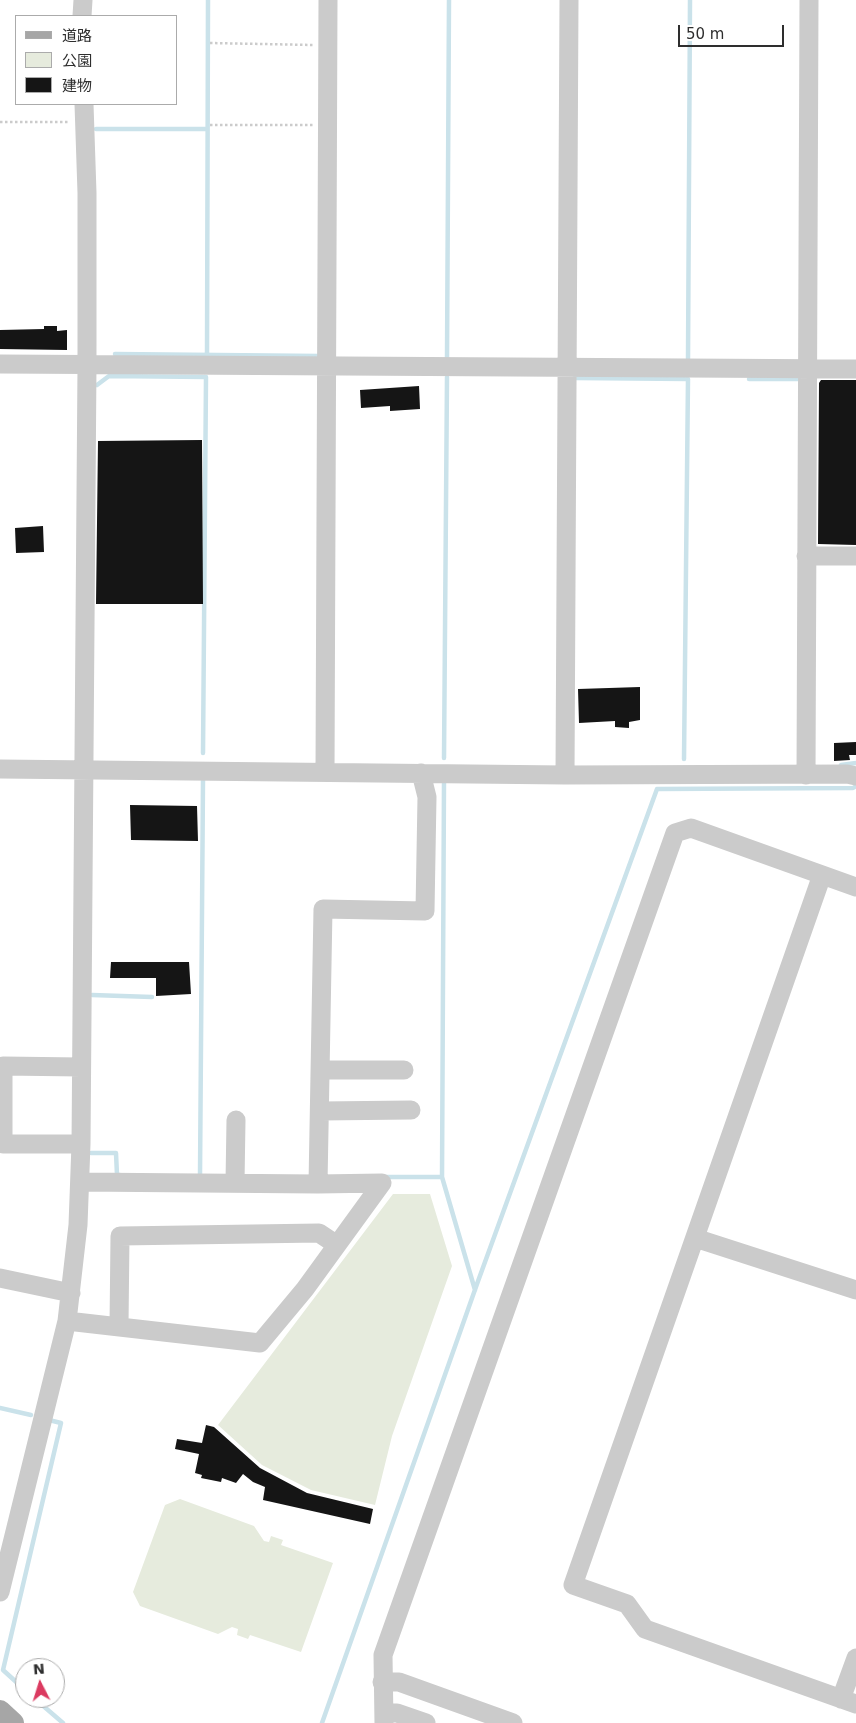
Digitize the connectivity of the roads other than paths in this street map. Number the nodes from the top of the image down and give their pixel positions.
1 (83, 0) edge
2 (328, 0) edge
3 (569, 0) edge
4 (809, 0) edge
5 (82, 15) edge
6 (84, 113) edge
7 (0, 364) edge
8 (87, 365) junction
9 (326, 367) junction
10 (566, 368) junction
11 (807, 368) junction
12 (856, 369) edge
13 (806, 556) junction
14 (856, 556) edge
15 (0, 769) edge
16 (83, 770) junction
17 (325, 772) junction
18 (420, 773) junction
19 (565, 775) junction
20 (806, 775) junction
21 (856, 776) edge
22 (822, 875) junction
23 (856, 887) edge
24 (81, 1067) junction
25 (320, 1070) junction
26 (404, 1070) dead end
27 (411, 1110) dead end
28 (321, 1111) junction
29 (236, 1120) dead end
30 (80, 1144) junction
31 (80, 1182) junction
32 (235, 1183) junction
33 (318, 1184) junction
34 (695, 1238) junction
35 (337, 1245) junction
36 (0, 1278) edge
37 (856, 1290) edge
38 (70, 1293) junction
39 (67, 1321) junction
40 (120, 1326) junction
41 (7, 1538) edge
42 (0, 1592) edge
43 (856, 1658) edge
44 (382, 1682) junction
45 (849, 1702) edge
46 (0, 1711) edge
47 (384, 1718) edge
48 (13, 1723) edge
49 (426, 1723) edge
50 (513, 1723) edge

1 - 5 street
2 - 9 street
3 - 10 street
4 - 11 street
6 - 8 street
7 - 8 street
8 - 9 street
8 - 16 street
9 - 10 street
9 - 17 street
10 - 11 street
10 - 19 street
11 - 12 street
11 - 13 street
13 - 14 street
13 - 20 street
15 - 16 street
16 - 17 street
16 - 24 street
17 - 18 street
18 - 19 street
18 - 25 street
19 - 20 street
20 - 21 street
22 - 23 street
22 - 34 street
22 - 44 street
24 - 30 street
24 - 30 street
25 - 26 street
25 - 28 street
27 - 28 street
28 - 33 street
29 - 32 street
30 - 31 street
31 - 32 street
31 - 38 street
32 - 33 street
33 - 35 street
34 - 37 street
34 - 45 street
35 - 40 street
35 - 40 street
36 - 38 street
38 - 39 street
39 - 40 street
39 - 41 street
41 - 42 street
43 - 45 street
44 - 47 street
44 - 50 street
46 - 48 main road
47 - 49 street

